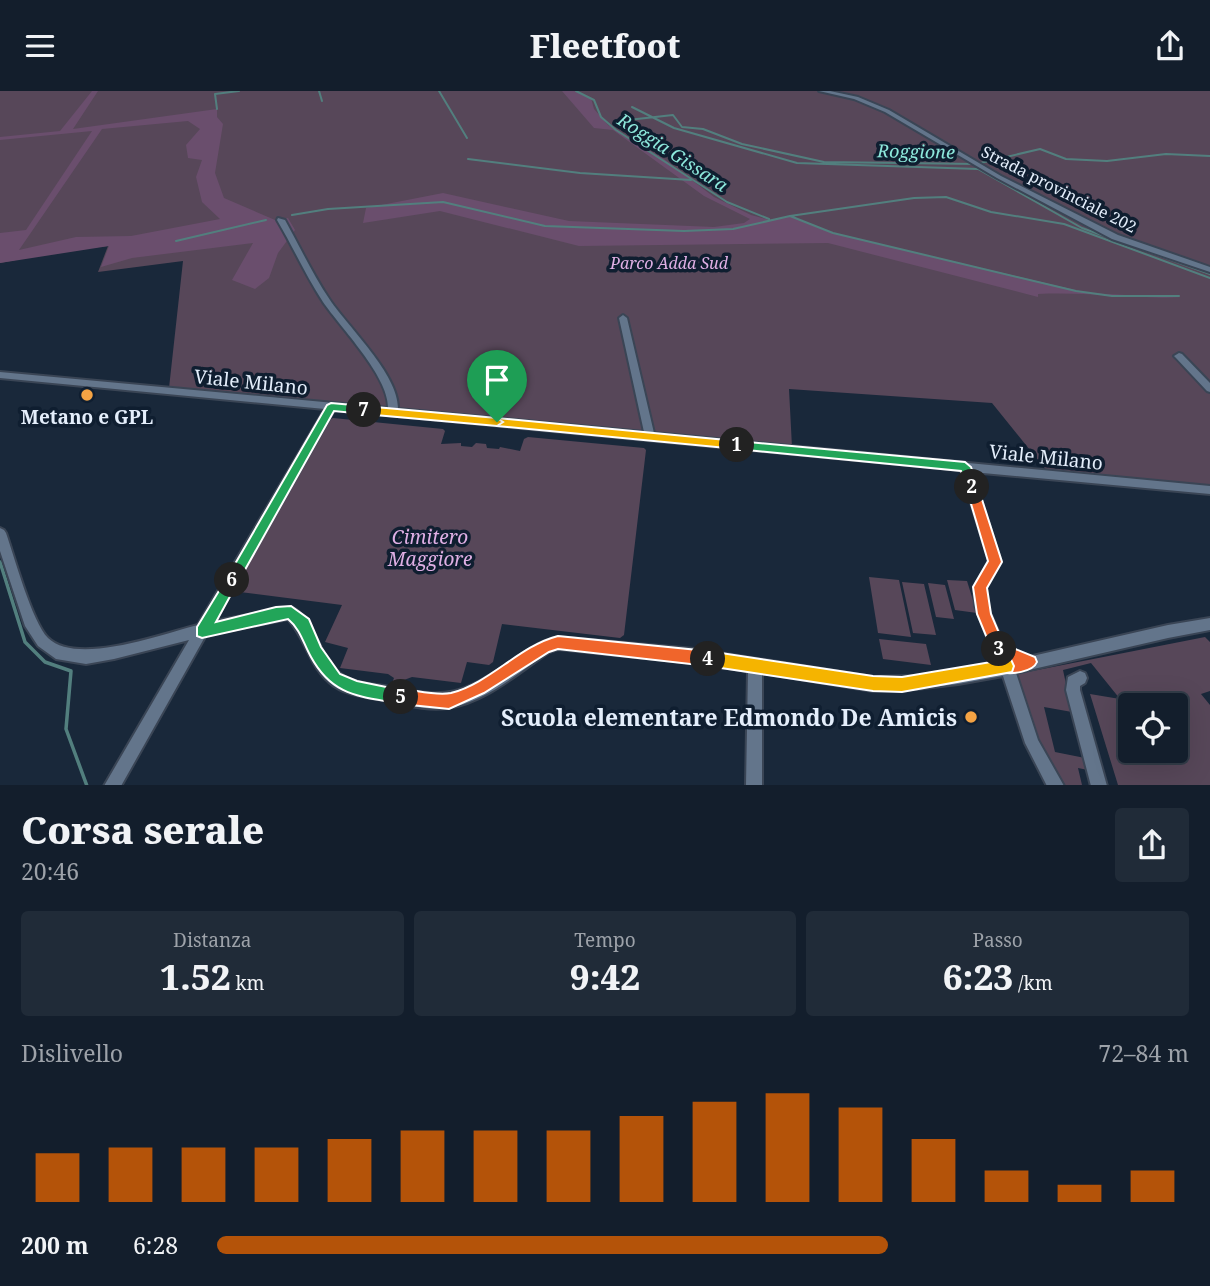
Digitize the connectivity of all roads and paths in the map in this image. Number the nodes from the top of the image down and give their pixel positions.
1 (822, 91) edge
2 (281, 220) dead end
3 (1210, 270) edge
4 (623, 318) dead end
5 (1179, 356) dead end
6 (0, 375) edge
7 (1210, 389) edge
8 (331, 407) junction
9 (393, 413) junction
10 (650, 437) junction
11 (965, 467) junction
12 (1210, 490) edge
13 (0, 533) edge
14 (1210, 624) edge
15 (202, 632) junction
16 (994, 638) junction
17 (1030, 662) junction
18 (755, 666) junction
19 (1007, 666) junction
20 (1080, 678) dead end
21 (113, 785) edge
22 (754, 785) edge
23 (1055, 785) edge
24 (1099, 785) edge

1 - 3 street, Strada provinciale 202
2 - 9 street
4 - 10 street
5 - 7 street
6 - 8 street, Viale Milano
8 - 9 street, Viale Milano
8 - 15 street
9 - 10 street, Viale Milano
10 - 11 street, Viale Milano
11 - 12 street, Viale Milano
11 - 16 street
13 - 15 street
14 - 17 street
15 - 18 street
15 - 21 street
16 - 17 street
16 - 19 street
17 - 19 street
18 - 19 street
18 - 22 street
19 - 23 street
20 - 24 street

